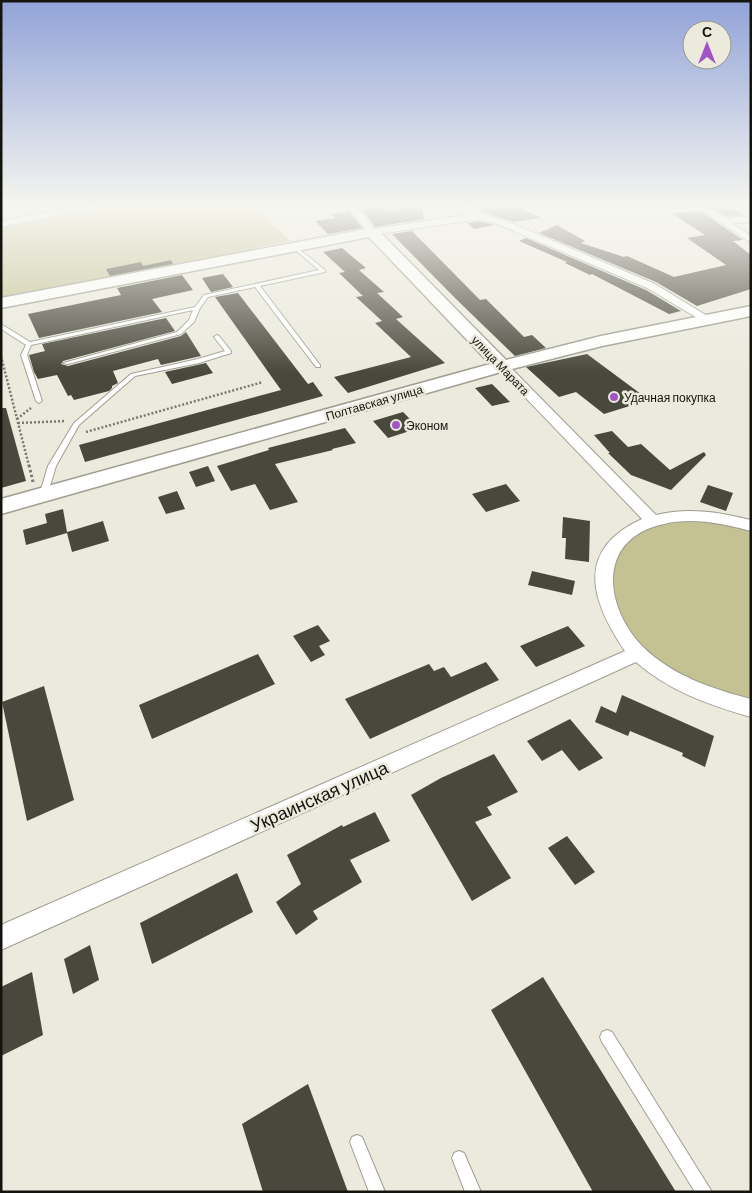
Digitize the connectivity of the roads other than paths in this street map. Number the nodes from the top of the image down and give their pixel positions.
1 (218, 262) edge
2 (311, 262) edge
3 (401, 262) edge
4 (597, 262) edge
5 (256, 286) junction
6 (1, 303) edge
7 (197, 308) junction
8 (750, 312) edge
9 (708, 320) junction
10 (1, 326) edge
11 (217, 336) dead end
12 (30, 344) junction
13 (66, 363) dead end
14 (318, 366) dead end
15 (502, 366) junction
16 (39, 401) road end
17 (38, 490) junction
18 (1, 507) edge
19 (653, 521) junction
20 (751, 526) edge
21 (638, 653) junction
22 (751, 708) edge
23 (1, 938) edge
24 (607, 1037) dead end
25 (357, 1142) dead end
26 (458, 1158) dead end
27 (377, 1192) edge
28 (473, 1192) edge
29 (704, 1192) edge

1 - 6 street
2 - 5 lane
3 - 15 street, улица Марата
4 - 9 street
5 - 7 lane
5 - 14 lane
7 - 12 lane
7 - 13 lane
8 - 9 street, Полтавская улица
9 - 15 street, Полтавская улица
10 - 12 lane
11 - 17 lane
12 - 16 lane
15 - 17 street, Полтавская улица
15 - 19 street, улица Марата
17 - 18 street, Полтавская улица
19 - 20 street
19 - 21 street
21 - 22 street
21 - 23 street, Украинская улица
24 - 29 lane
25 - 27 lane
26 - 28 lane

